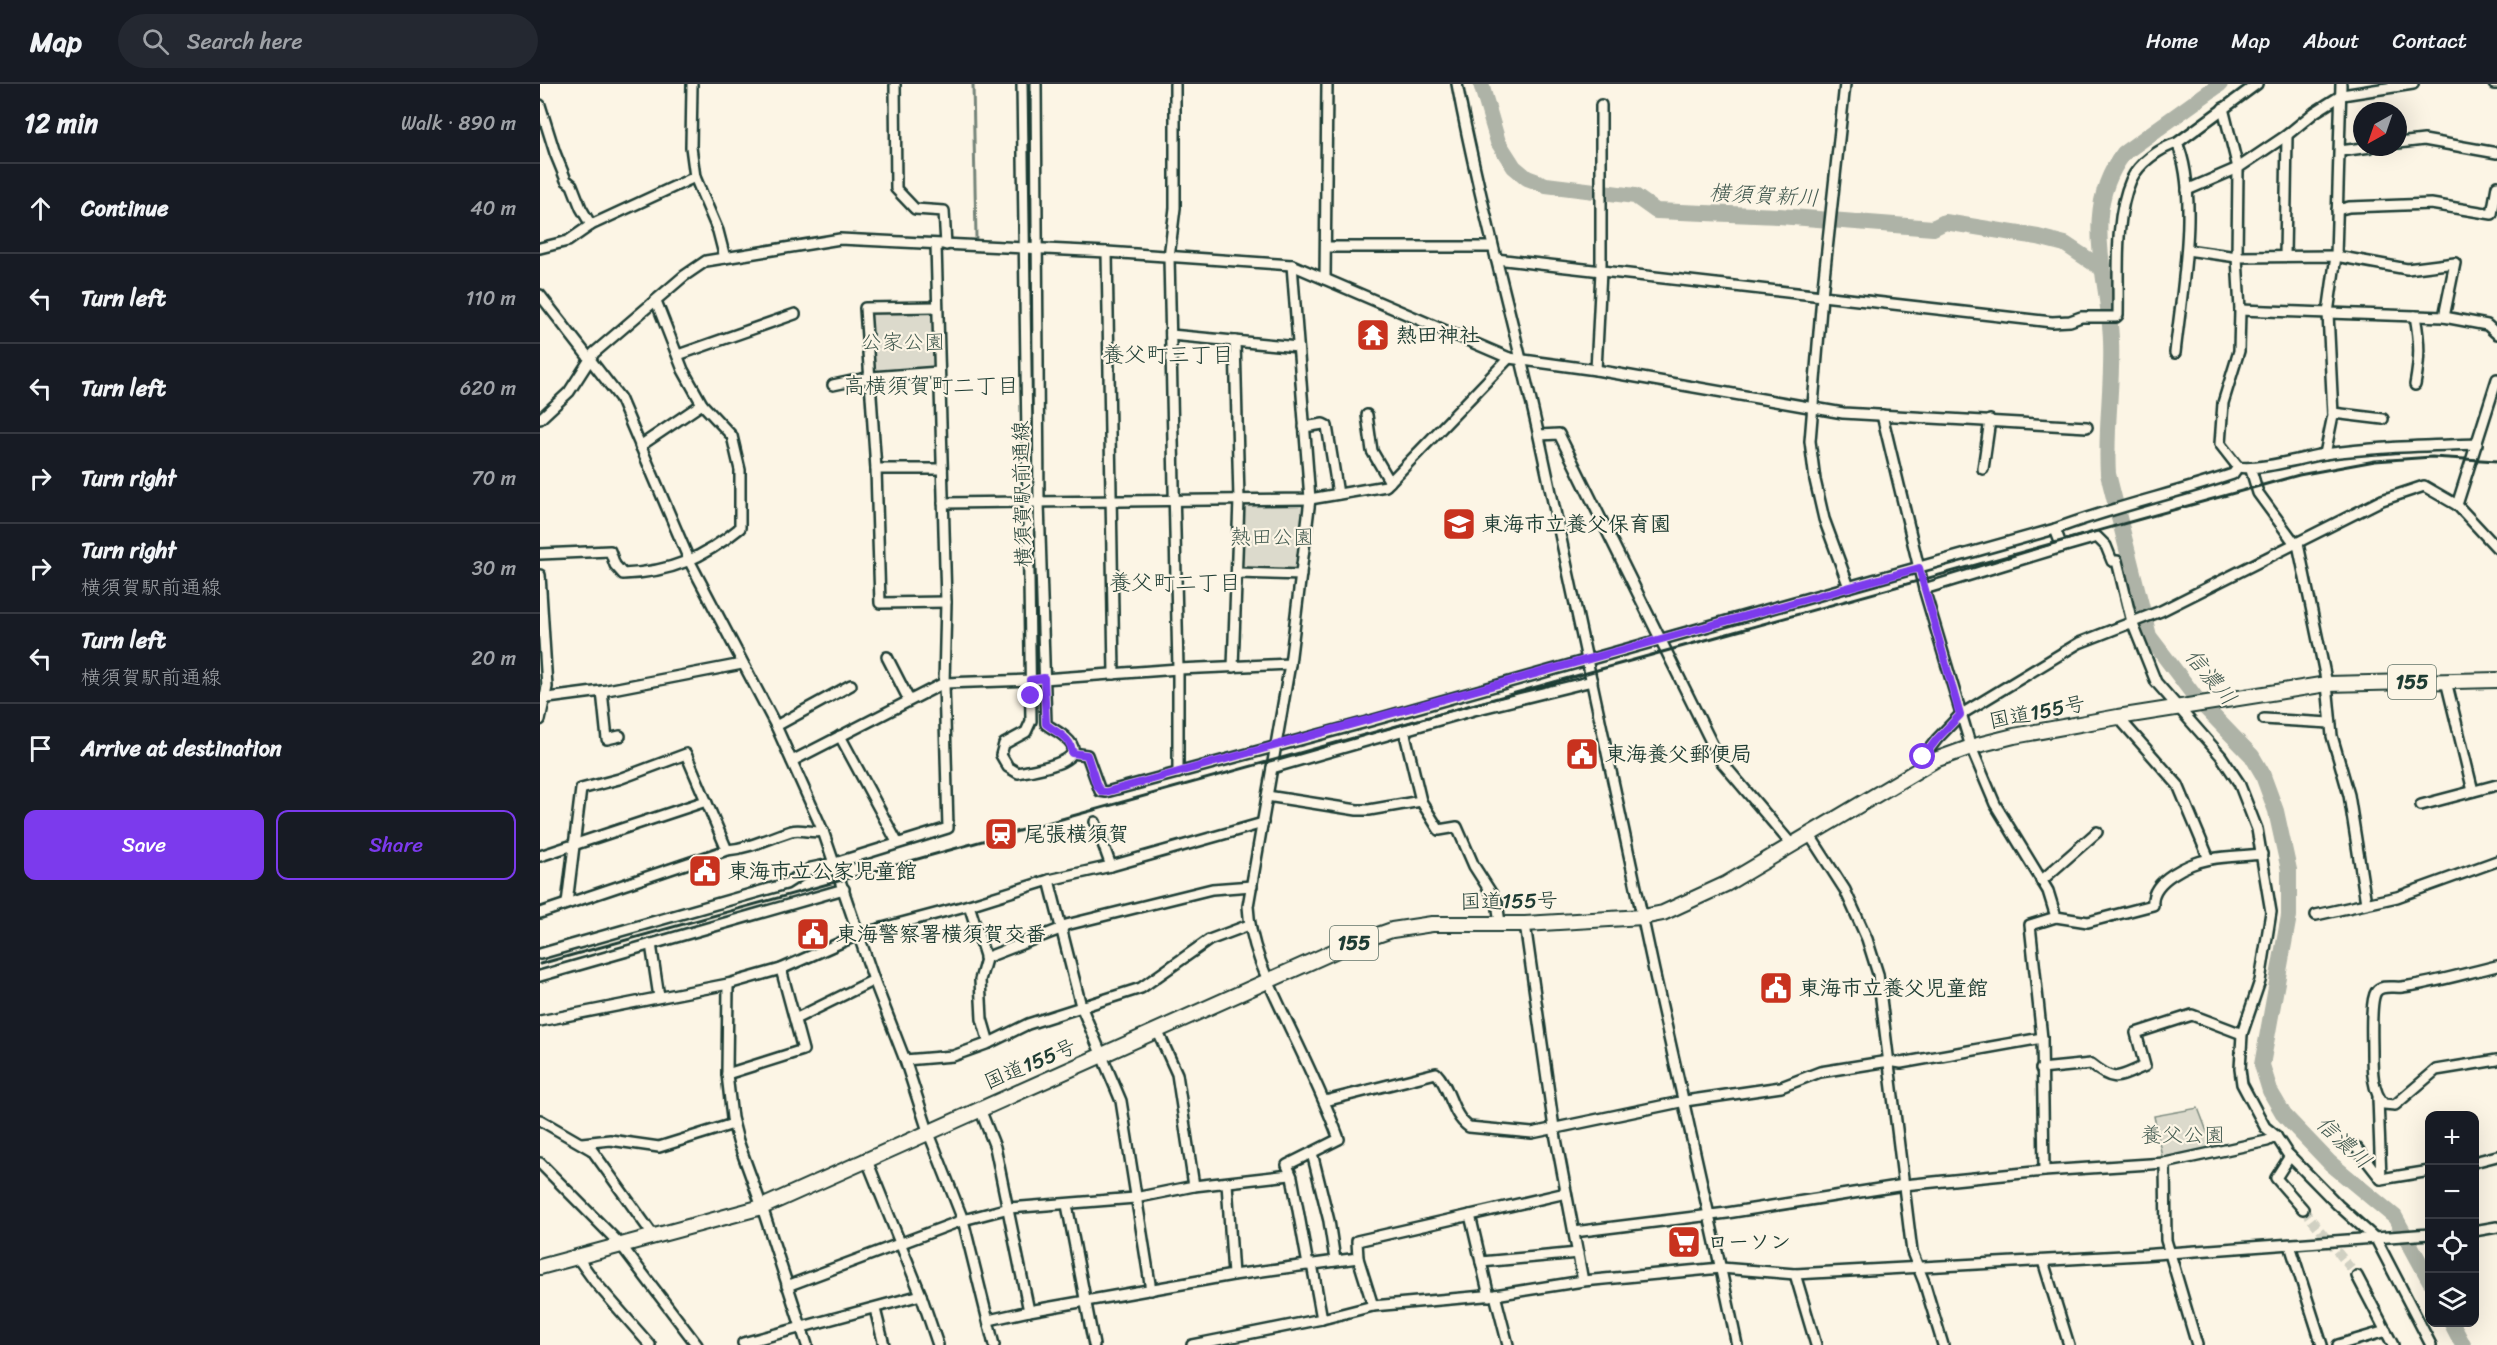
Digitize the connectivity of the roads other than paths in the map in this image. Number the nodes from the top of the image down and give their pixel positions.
1 (692, 84) edge
2 (895, 84) edge
3 (1022, 84) edge
4 (1036, 84) edge
5 (1174, 84) edge
6 (1327, 84) edge
7 (1456, 84) edge
8 (1845, 84) edge
9 (2257, 84) edge
10 (2341, 84) edge
11 (2413, 84) edge
12 (2342, 95) junction
13 (540, 105) edge
14 (1601, 105) dead end
15 (2223, 108) junction
16 (2287, 135) junction
17 (2178, 143) junction
18 (2407, 143) edge
19 (2353, 149) edge
20 (2340, 151) junction
21 (2497, 153) edge
22 (2238, 168) junction
23 (695, 177) junction
24 (2497, 186) edge
25 (2187, 190) junction
26 (2337, 210) junction
27 (591, 225) junction
28 (721, 245) junction
29 (941, 245) junction
30 (1326, 247) junction
31 (1492, 247) junction
32 (540, 248) edge
33 (1024, 248) junction
34 (1038, 249) junction
35 (2187, 250) junction
36 (1107, 252) junction
37 (2285, 256) junction
38 (2336, 256) junction
39 (1169, 257) junction
40 (2237, 257) junction
41 (725, 258) junction
42 (1496, 260) junction
43 (706, 261) junction
44 (1292, 265) junction
45 (1601, 271) junction
46 (1325, 279) junction
47 (540, 295) edge
48 (1822, 296) junction
49 (656, 301) junction
50 (937, 307) junction
51 (2240, 310) junction
52 (2328, 313) junction
53 (795, 314) dead end
54 (2415, 316) junction
55 (2444, 317) junction
56 (2497, 334) edge
57 (1171, 335) junction
58 (1235, 340) junction
59 (1298, 347) junction
60 (2175, 353) dead end
61 (678, 355) junction
62 (1509, 358) junction
63 (591, 360) junction
64 (1522, 361) junction
65 (1596, 370) junction
66 (939, 372) junction
67 (871, 376) junction
68 (2497, 379) edge
69 (833, 385) dead end
70 (2415, 385) dead end
71 (702, 404) junction
72 (1815, 407) junction
73 (2333, 413) junction
74 (1367, 415) dead end
75 (1882, 416) junction
76 (2383, 418) dead end
77 (540, 419) edge
78 (1990, 420) junction
79 (1304, 427) junction
80 (2087, 427) dead end
81 (1539, 435) junction
82 (2477, 444) junction
83 (640, 446) junction
84 (2325, 454) junction
85 (2238, 467) junction
86 (876, 470) junction
87 (942, 470) junction
88 (1983, 470) dead end
89 (2251, 470) junction
90 (1390, 482) junction
91 (1338, 494) junction
92 (1310, 499) junction
93 (1175, 500) junction
94 (1239, 500) junction
95 (1111, 501) junction
96 (1027, 502) junction
97 (943, 503) junction
98 (1039, 503) junction
99 (2457, 505) junction
100 (2055, 529) junction
101 (2297, 544) junction
102 (2062, 547) junction
103 (2497, 548) edge
104 (540, 554) edge
105 (690, 562) junction
106 (1919, 568) junction
107 (1238, 573) junction
108 (540, 575) edge
109 (1301, 575) junction
110 (1849, 587) junction
111 (1924, 589) junction
112 (946, 602) junction
113 (2134, 622) junction
114 (1660, 639) junction
115 (887, 657) dead end
116 (1587, 660) junction
117 (742, 664) junction
118 (1290, 664) junction
119 (1233, 667) junction
120 (1178, 669) junction
121 (1114, 674) junction
122 (1044, 678) junction
123 (1030, 680) junction
124 (2497, 680) edge
125 (1592, 681) junction
126 (2446, 681) junction
127 (944, 683) junction
128 (2327, 684) junction
129 (851, 685) dead end
130 (602, 691) junction
131 (542, 699) edge
132 (909, 700) junction
133 (2180, 707) junction
134 (1960, 715) junction
135 (2118, 717) junction
136 (2264, 719) dead end
137 (540, 720) edge
138 (2330, 723) junction
139 (776, 726) junction
140 (1404, 730) junction
141 (620, 736) dead end
142 (840, 736) junction
143 (1277, 746) junction
144 (1971, 747) junction
145 (1072, 753) junction
146 (792, 761) junction
147 (1924, 766) junction
148 (1272, 768) junction
149 (1178, 772) junction
150 (2497, 785) edge
151 (2473, 791) junction
152 (1267, 796) junction
153 (706, 801) junction
154 (1421, 801) junction
155 (2421, 805) dead end
156 (1095, 822) dead end
157 (1263, 823) junction
158 (823, 831) junction
159 (2097, 832) dead end
160 (1809, 834) junction
161 (897, 842) junction
162 (574, 845) junction
163 (1792, 845) junction
164 (727, 850) junction
165 (2262, 854) junction
166 (540, 856) edge
167 (2209, 859) junction
168 (2497, 861) edge
169 (835, 863) junction
170 (1111, 866) junction
171 (1049, 880) junction
172 (2042, 881) junction
173 (1252, 886) junction
174 (844, 889) junction
175 (567, 903) junction
176 (2366, 903) junction
177 (969, 905) junction
178 (540, 913) edge
179 (2316, 915) dead end
180 (1643, 917) junction
181 (2056, 917) junction
182 (1500, 923) junction
183 (1525, 924) junction
184 (1249, 925) junction
185 (1063, 927) junction
186 (860, 934) junction
187 (651, 944) junction
188 (540, 954) edge
189 (985, 958) junction
190 (2497, 966) edge
191 (781, 969) junction
192 (540, 976) edge
193 (874, 980) junction
194 (1267, 982) junction
195 (728, 984) junction
196 (659, 997) junction
197 (1080, 1006) junction
198 (795, 1019) junction
199 (540, 1021) edge
200 (1158, 1032) junction
201 (2242, 1034) junction
202 (2042, 1038) junction
203 (989, 1043) junction
204 (1103, 1056) junction
205 (905, 1060) junction
206 (2497, 1060) edge
207 (1889, 1061) junction
208 (2042, 1069) junction
209 (727, 1074) junction
210 (2378, 1098) junction
211 (1325, 1101) junction
212 (1685, 1101) junction
213 (980, 1108) junction
214 (540, 1120) edge
215 (733, 1124) junction
216 (1554, 1128) junction
217 (928, 1131) junction
218 (2276, 1136) junction
219 (582, 1143) junction
220 (2356, 1147) dead end
221 (1312, 1153) junction
222 (2290, 1156) junction
223 (2497, 1156) edge
224 (867, 1158) junction
225 (2479, 1161) edge
226 (540, 1163) edge
227 (2165, 1163) junction
228 (2044, 1172) junction
229 (2425, 1172) edge
230 (1290, 1175) junction
231 (2381, 1179) junction
232 (1227, 1183) junction
233 (1904, 1185) junction
234 (1194, 1186) junction
235 (1566, 1193) junction
236 (1135, 1198) junction
237 (1067, 1205) junction
238 (762, 1207) junction
239 (1009, 1208) junction
240 (2303, 1209) tunnel mouth
241 (1470, 1215) junction
242 (1708, 1215) junction
243 (963, 1220) junction
244 (2497, 1227) edge
245 (2479, 1230) edge
246 (1574, 1232) junction
247 (2425, 1234) edge
248 (653, 1235) junction
249 (2377, 1239) junction
250 (901, 1244) junction
251 (621, 1245) junction
252 (2290, 1245) junction
253 (1578, 1253) junction
254 (2170, 1253) junction
255 (577, 1257) junction
256 (1358, 1258) junction
257 (1335, 1260) junction
258 (2043, 1261) junction
259 (1481, 1262) junction
260 (1310, 1265) junction
261 (540, 1267) edge
262 (1721, 1268) junction
263 (1917, 1268) junction
264 (1795, 1274) junction
265 (1233, 1275) junction
266 (2357, 1276) tunnel mouth
267 (1583, 1281) junction
268 (788, 1286) junction
269 (1150, 1290) junction
270 (921, 1295) junction
271 (1492, 1296) junction
272 (1085, 1301) junction
273 (1373, 1306) junction
274 (875, 1309) junction
275 (1029, 1311) junction
276 (1322, 1319) junction
277 (990, 1320) junction
278 (800, 1329) junction
279 (2386, 1331) junction
280 (743, 1343) dead end
281 (650, 1345) edge
282 (697, 1345) edge
283 (807, 1345) edge
284 (884, 1345) edge
285 (938, 1345) edge
286 (994, 1345) edge
287 (1094, 1345) edge
288 (1192, 1345) edge
289 (1508, 1345) edge
290 (1737, 1345) edge
291 (1816, 1345) edge
292 (1942, 1345) edge
293 (2069, 1345) edge
294 (2197, 1345) edge
295 (2322, 1345) edge
296 (2338, 1345) edge
297 (2393, 1345) edge
298 (2431, 1345) edge

1 - 23 street
2 - 29 street
3 - 33 street, 横須賀駅前通線
4 - 34 street, 横須賀駅前通線
5 - 39 street
6 - 30 street
7 - 31 street
8 - 48 street
9 - 15 street
10 - 12 street
11 - 12 street
12 - 16 street
12 - 20 street
13 - 27 street
14 - 45 street
15 - 17 street
15 - 22 street
16 - 22 street
16 - 37 street
17 - 25 street
17 - 48 street
18 - 21 street
19 - 20 street
20 - 26 street
22 - 25 street
22 - 40 street
23 - 27 street
23 - 28 street
24 - 26 street
25 - 35 street
26 - 38 street
27 - 32 street
28 - 41 street
28 - 43 street
29 - 33 street
29 - 41 street
29 - 50 street
30 - 31 street
30 - 46 street
31 - 42 street
33 - 34 street
33 - 96 street, 横須賀駅前通線
34 - 36 street
34 - 98 street, 横須賀駅前通線
35 - 40 street
35 - 60 street
36 - 39 street
36 - 95 street
37 - 38 street
37 - 40 street
38 - 52 street
38 - 55 street
39 - 44 street
39 - 57 street
40 - 51 street
41 - 43 street
42 - 45 street
42 - 64 street
43 - 49 street
44 - 46 street
44 - 59 street
45 - 48 street
45 - 65 street
46 - 62 street
47 - 63 street
48 - 72 street
49 - 61 street
49 - 63 street
50 - 66 street
50 - 67 street
51 - 52 street
51 - 85 street
52 - 54 street
52 - 73 street
53 - 61 street
54 - 55 street
54 - 70 street
55 - 56 street
57 - 58 street
57 - 93 street
58 - 59 street
58 - 94 street
59 - 79 street
61 - 71 street
62 - 64 street
62 - 90 street
63 - 77 street
63 - 83 street
64 - 65 street
64 - 81 street
65 - 72 street
66 - 67 street
66 - 87 street
67 - 69 street
67 - 86 street
68 - 82 street
71 - 83 street
71 - 105 street
72 - 75 street
72 - 110 street
73 - 76 street
73 - 84 street
74 - 90 street
75 - 78 street
75 - 106 street
78 - 80 street
78 - 88 street
79 - 91 street
79 - 92 street
81 - 114 street
81 - 116 street
82 - 84 street
82 - 99 street
83 - 105 street
84 - 89 street
85 - 89 street
85 - 100 street
86 - 87 street
86 - 112 street
87 - 97 street
89 - 101 street
90 - 91 street
91 - 92 street
92 - 94 street
92 - 109 street
93 - 94 street
93 - 95 street
93 - 120 street
94 - 107 street
95 - 98 street
95 - 121 street
96 - 97 street
96 - 98 street
96 - 123 street, 横須賀駅前通線
97 - 112 street
98 - 122 street, 横須賀駅前通線
99 - 101 street
99 - 103 street
100 - 102 street
100 - 106 street
101 - 113 street
101 - 128 street
102 - 111 street
102 - 113 street
104 - 105 street
105 - 117 street
106 - 110 street
106 - 111 street
107 - 109 street
107 - 119 street
108 - 131 street
109 - 118 street
110 - 114 street
111 - 134 street
112 - 127 street
113 - 133 street
113 - 134 street
114 - 116 street
114 - 163 street
115 - 132 street
116 - 125 street
116 - 143 street
117 - 130 street
117 - 139 street
118 - 119 street
118 - 143 street
119 - 120 street
120 - 121 street
120 - 149 street
121 - 122 street
122 - 123 street
122 - 145 street, 横須賀駅前通線
123 - 127 street
123 - 145 street, 横須賀駅前通線
124 - 126 highway, 国道155号 / 155
125 - 140 street
125 - 180 street
126 - 128 highway, 国道155号 / 155
126 - 151 street
127 - 132 street
127 - 161 street
128 - 133 highway, 国道155号 / 155
128 - 138 street
129 - 139 street
130 - 131 street
130 - 141 street
131 - 137 street
132 - 142 street
133 - 135 highway, 国道155号 / 155
133 - 165 street
134 - 144 street
134 - 147 street
135 - 144 highway, 国道155号 / 155
135 - 167 street
136 - 138 street
138 - 176 street
139 - 146 street
140 - 148 street
140 - 154 street
142 - 146 street
142 - 161 street
143 - 148 street
143 - 149 street
144 - 147 highway, 国道155号 / 155
144 - 172 street
145 - 149 street
146 - 158 street
147 - 160 highway, 国道155号 / 155
148 - 152 street
150 - 151 street
151 - 155 street
152 - 154 street
152 - 157 street
153 - 162 street
153 - 162 street
153 - 164 street
154 - 182 street
156 - 170 street
157 - 170 street
157 - 173 street
158 - 164 street
158 - 169 street
159 - 172 street
160 - 163 highway, 国道155号 / 155
160 - 207 street
161 - 169 street
162 - 166 street
162 - 175 street
163 - 180 highway, 国道155号 / 155
164 - 175 street
165 - 167 street
165 - 201 street
167 - 181 street
168 - 176 street
169 - 174 street
169 - 188 street
170 - 171 street
171 - 177 street
171 - 185 street
172 - 181 street
173 - 184 street
173 - 185 street
174 - 186 street
174 - 187 street
175 - 178 street
176 - 179 street
177 - 186 street
177 - 189 street
180 - 183 highway, 国道155号 / 155
180 - 212 street
181 - 202 street
182 - 183 highway, 国道155号 / 155
182 - 194 highway, 国道155号 / 155
183 - 216 street
184 - 194 street
184 - 197 street
185 - 189 street
185 - 197 street
186 - 191 street
186 - 193 street
187 - 192 street
187 - 196 street
189 - 203 street
190 - 210 street
191 - 195 street
191 - 198 street
193 - 198 street
193 - 205 street
194 - 200 highway, 国道155号 / 155
194 - 211 street
195 - 196 street
195 - 209 street
196 - 199 street
197 - 203 street
197 - 204 street
198 - 209 street
200 - 204 highway, 国道155号 / 155
200 - 234 street
201 - 208 street
201 - 218 street
202 - 207 street
202 - 208 street
203 - 205 street
204 - 213 highway, 国道155号 / 155
204 - 236 street
205 - 217 street
206 - 210 street
207 - 212 street
207 - 233 street
208 - 228 street
209 - 215 street
210 - 231 street
211 - 216 street
211 - 221 street
212 - 216 street
212 - 242 street
213 - 217 highway, 国道155号 / 155
213 - 239 street
214 - 219 street
215 - 219 street
215 - 238 street
216 - 235 street
217 - 224 highway, 国道155号 / 155
217 - 243 street
218 - 222 street
218 - 227 street
219 - 248 street
220 - 231 street
221 - 230 street
221 - 257 street
222 - 240 street
222 - 249 street
223 - 225 street
224 - 238 highway, 国道155号 / 155
224 - 250 street
226 - 251 street
227 - 228 street
227 - 254 street
228 - 233 street
229 - 231 street
230 - 232 street
230 - 260 street
232 - 234 street
232 - 265 street
233 - 242 street
233 - 263 street
234 - 236 street
235 - 241 street
235 - 246 street
236 - 237 street
236 - 269 street
237 - 239 street
237 - 272 street
238 - 248 highway, 国道155号 / 155
238 - 268 street
239 - 243 street
239 - 275 street
241 - 256 street
241 - 259 street
242 - 246 street
242 - 262 street
243 - 250 street
243 - 277 street
244 - 245 street
246 - 253 street
247 - 249 street
248 - 251 highway, 国道155号 / 155
249 - 252 street
249 - 298 street
250 - 268 street
250 - 270 street
251 - 255 highway, 国道155号 / 155
251 - 282 street
252 - 254 street
252 - 295 street
253 - 259 street
253 - 267 street
254 - 258 street
254 - 294 street
255 - 261 highway, 国道155号 / 155
255 - 281 street
256 - 257 street
256 - 273 street
257 - 260 street
258 - 263 street
258 - 293 street
259 - 271 street
260 - 265 street
260 - 276 street
262 - 264 street
262 - 267 street
262 - 290 street
263 - 264 street
263 - 292 street
264 - 291 street
265 - 269 street
266 - 279 street
267 - 271 street
268 - 278 street
269 - 272 street
270 - 274 street
270 - 285 street
271 - 273 street
271 - 289 street
272 - 275 street
272 - 287 street
273 - 276 street
274 - 278 street
274 - 284 street
275 - 277 street
276 - 288 street
277 - 286 street
278 - 280 street
278 - 283 street
279 - 296 street
279 - 297 street

